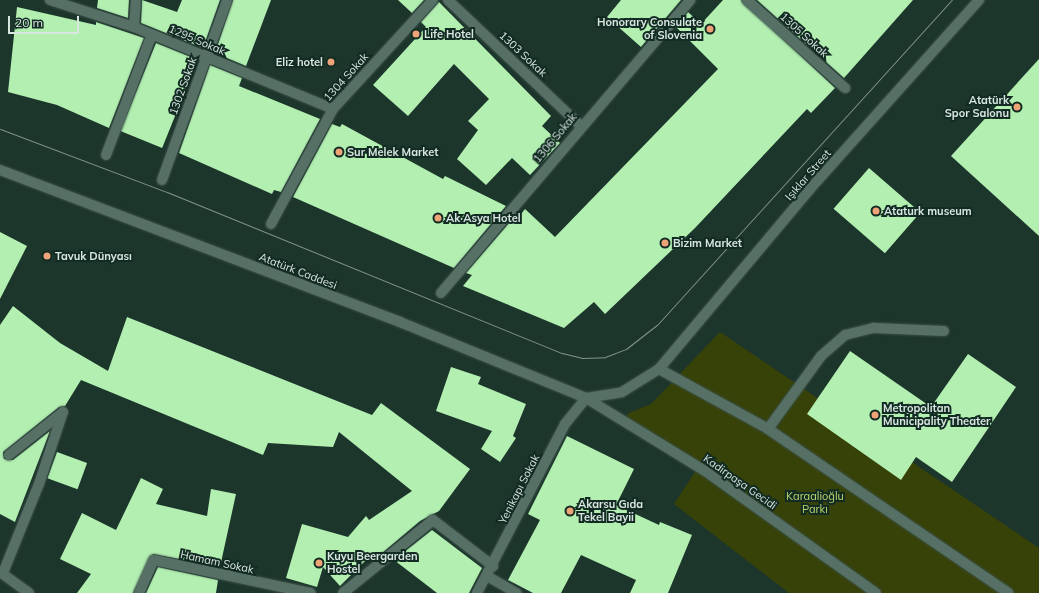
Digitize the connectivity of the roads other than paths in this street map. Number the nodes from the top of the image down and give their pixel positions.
1 (50, 0) edge
2 (136, 0) edge
3 (227, 0) edge
4 (433, 0) edge
5 (448, 0) edge
6 (690, 0) edge
7 (747, 0) edge
8 (979, 0) edge
9 (134, 27) junction
10 (152, 34) junction
11 (206, 57) junction
12 (845, 88) dead end
13 (333, 109) junction
14 (581, 126) junction
15 (106, 155) dead end
16 (0, 170) edge
17 (162, 180) dead end
18 (271, 224) dead end
19 (441, 293) dead end
20 (944, 331) dead end
21 (659, 369) junction
22 (586, 398) junction
23 (768, 428) junction
24 (9, 455) dead end
25 (493, 566) junction
26 (1, 572) edge
27 (487, 576) junction
28 (29, 593) edge
29 (138, 593) edge
30 (311, 593) edge
31 (343, 593) edge
32 (477, 593) edge
33 (517, 593) edge
34 (876, 593) edge
35 (1008, 593) edge

1 - 9 street, 1295 Sokak
2 - 9 street
3 - 11 street, 1302 Sokak
4 - 13 street, 1304 Sokak
5 - 14 street, 1303 Sokak
6 - 14 street, 1306 Sokak
7 - 12 street, 1305 Sokak
8 - 21 street, Işıklar Street
9 - 10 street, 1295 Sokak
10 - 11 street, 1295 Sokak
10 - 15 street
11 - 13 street, 1295 Sokak
11 - 17 street, 1302 Sokak
13 - 18 street, 1304 Sokak
14 - 19 street, 1306 Sokak
16 - 22 street, Atatürk Caddesi
20 - 23 street
21 - 22 street, Işıklar Street
21 - 23 street
22 - 25 street, Yenikapı Sokak
22 - 34 street, Kadirpaşa Gecidi
23 - 35 street
24 - 26 street
25 - 27 street, Yenikapı Sokak
25 - 31 street
26 - 28 street
27 - 32 street, Yenikapı Sokak
27 - 33 street
29 - 30 street, Hamam Sokak

